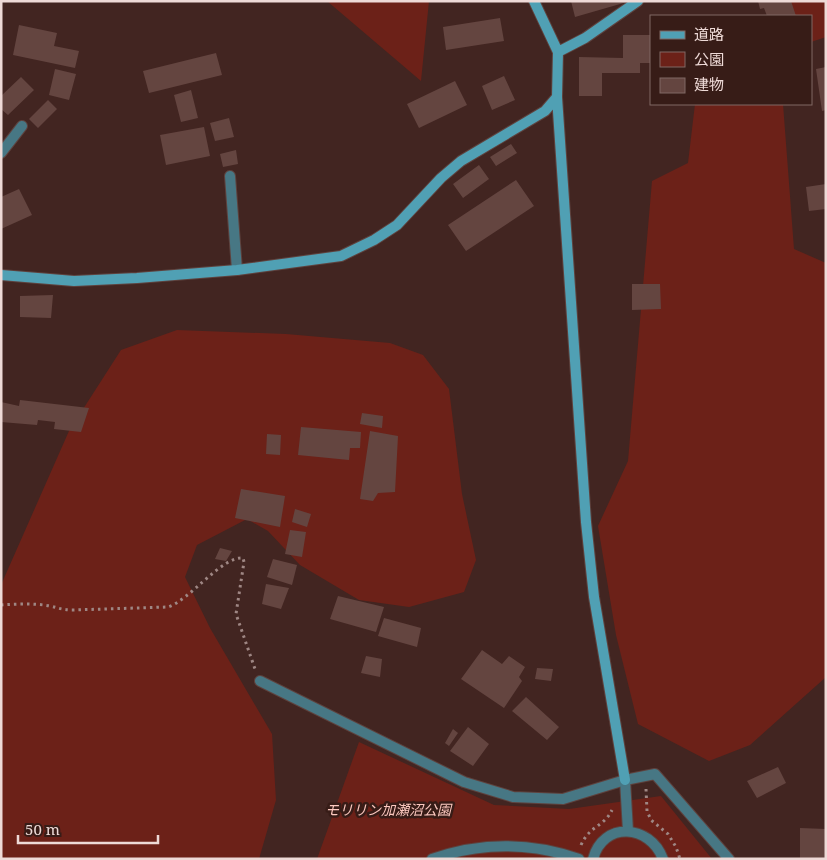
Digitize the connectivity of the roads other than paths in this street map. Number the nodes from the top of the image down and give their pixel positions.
1 (534, 1) edge
2 (638, 1) edge
3 (558, 52) junction
4 (556, 97) junction
5 (22, 126) dead end
6 (1, 153) edge
7 (230, 176) dead end
8 (238, 270) junction
9 (1, 275) edge
10 (260, 682) road end
11 (625, 780) junction
12 (628, 831) junction
13 (580, 854) edge
14 (432, 859) edge
15 (593, 859) edge
16 (663, 859) edge
17 (728, 859) edge

1 - 3 street
2 - 3 street
3 - 4 street
4 - 8 street
4 - 11 street
5 - 6 street
7 - 8 street
8 - 9 street
10 - 11 street
11 - 12 street
11 - 17 street
12 - 15 street
12 - 16 street
13 - 14 street

